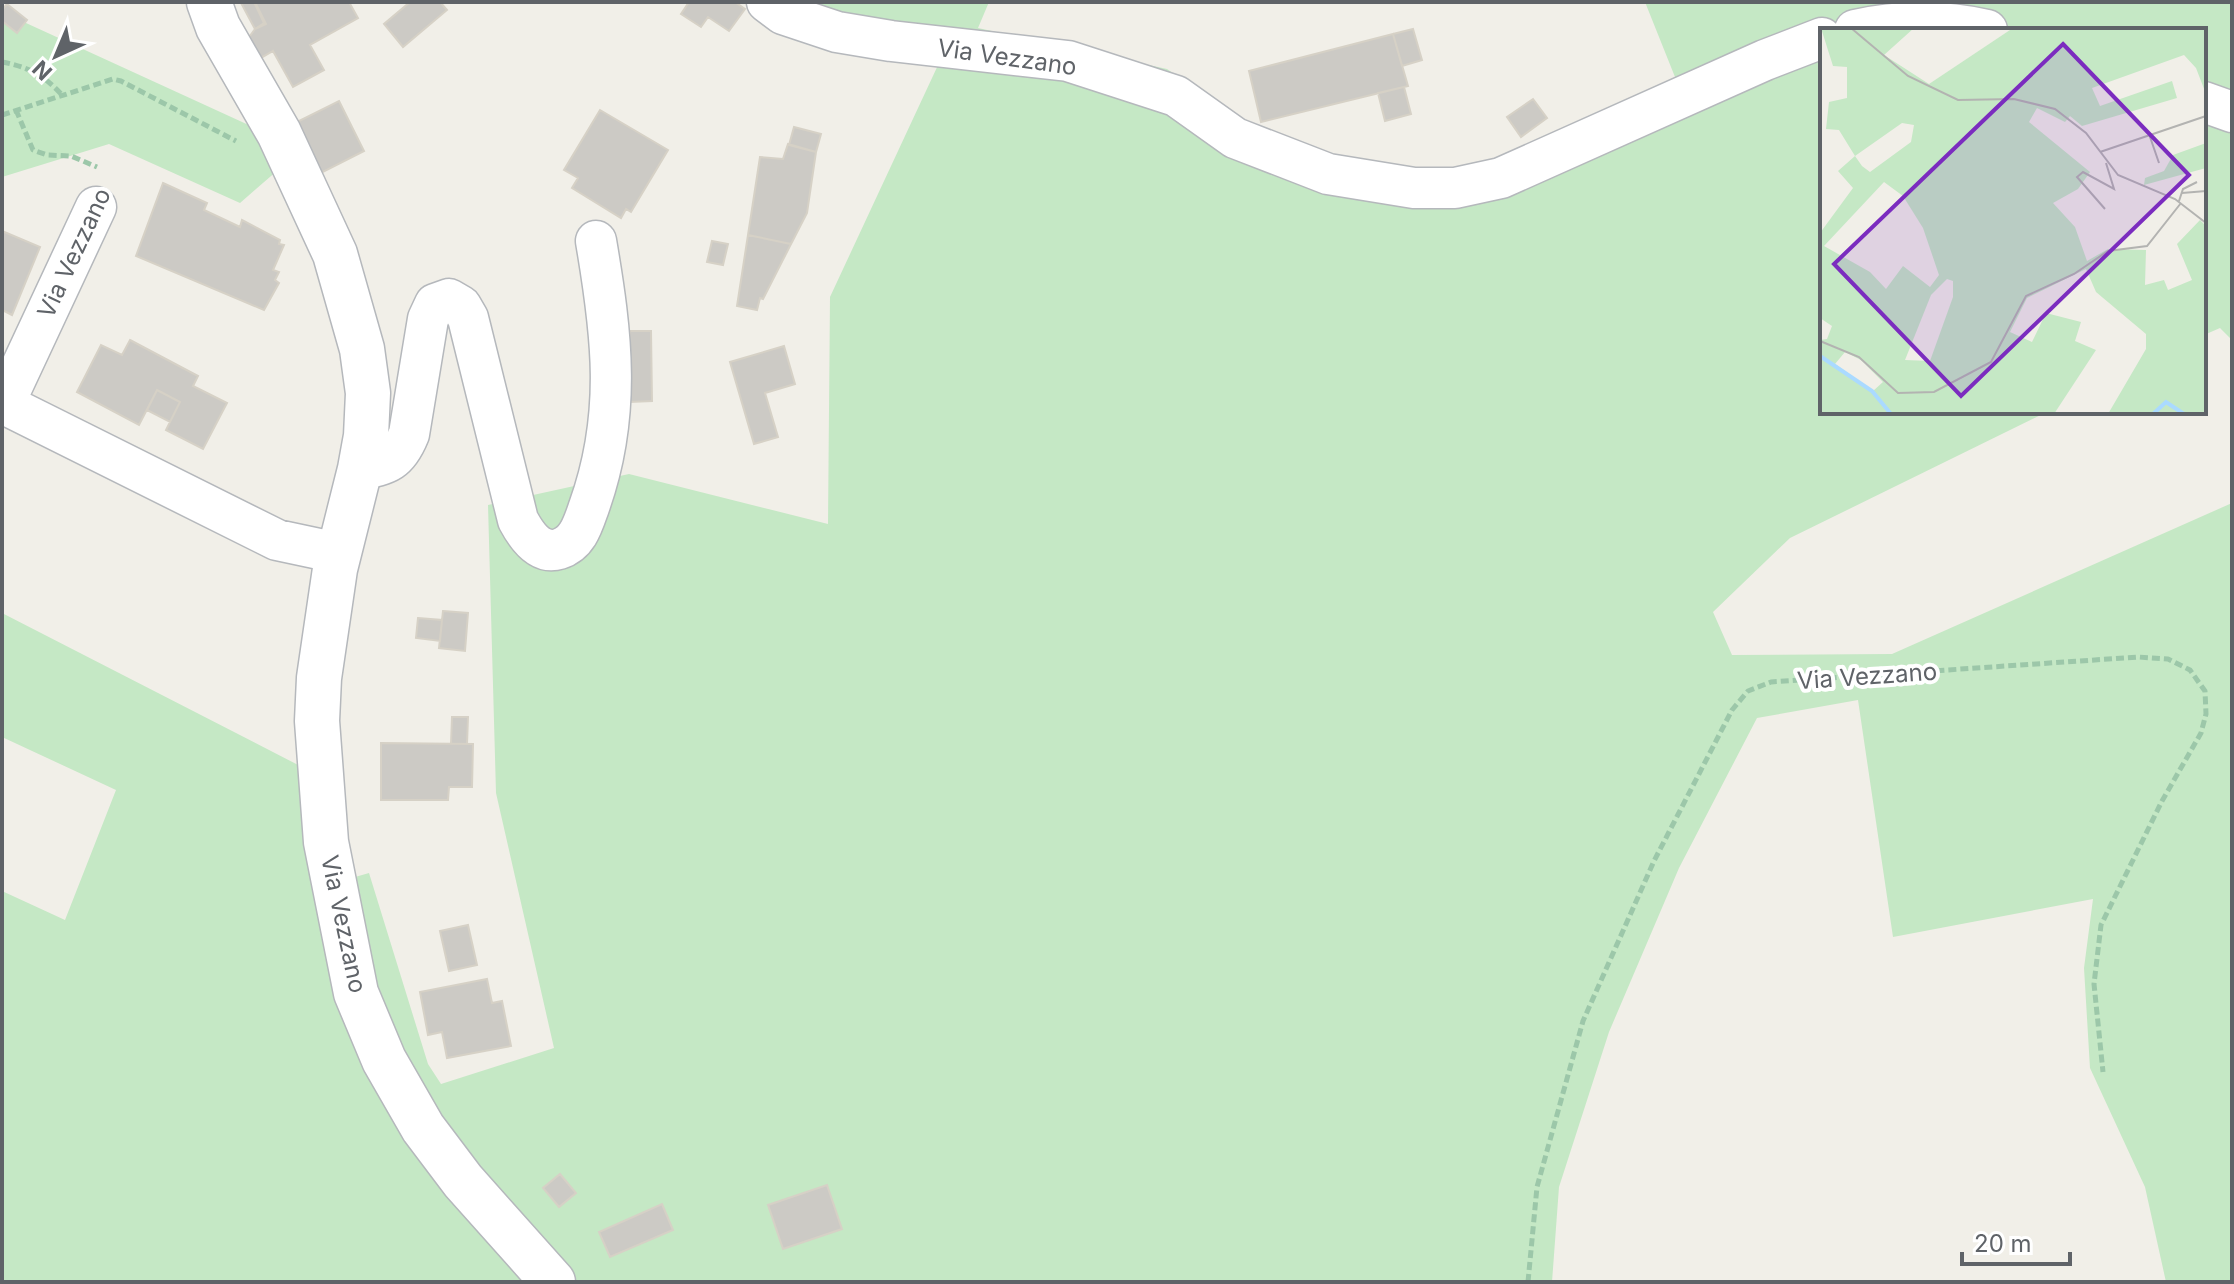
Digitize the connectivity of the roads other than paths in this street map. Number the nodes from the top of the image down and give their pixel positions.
1 (209, 2) edge
2 (767, 2) edge
3 (1869, 28) edge
4 (1977, 28) edge
5 (1820, 39) edge
6 (2206, 103) edge
7 (2232, 112) edge
8 (96, 207) road end
9 (596, 241) dead end
10 (3, 404) edge
11 (360, 469) junction
12 (338, 553) junction
13 (553, 1282) edge

1 - 11 street, Via Vezzano
2 - 5 street, Via Vezzano
3 - 4 street
6 - 7 street
8 - 10 street, Via Vezzano
9 - 11 street
10 - 12 street, Via Vezzano
11 - 12 street, Via Vezzano
12 - 13 street, Via Vezzano

